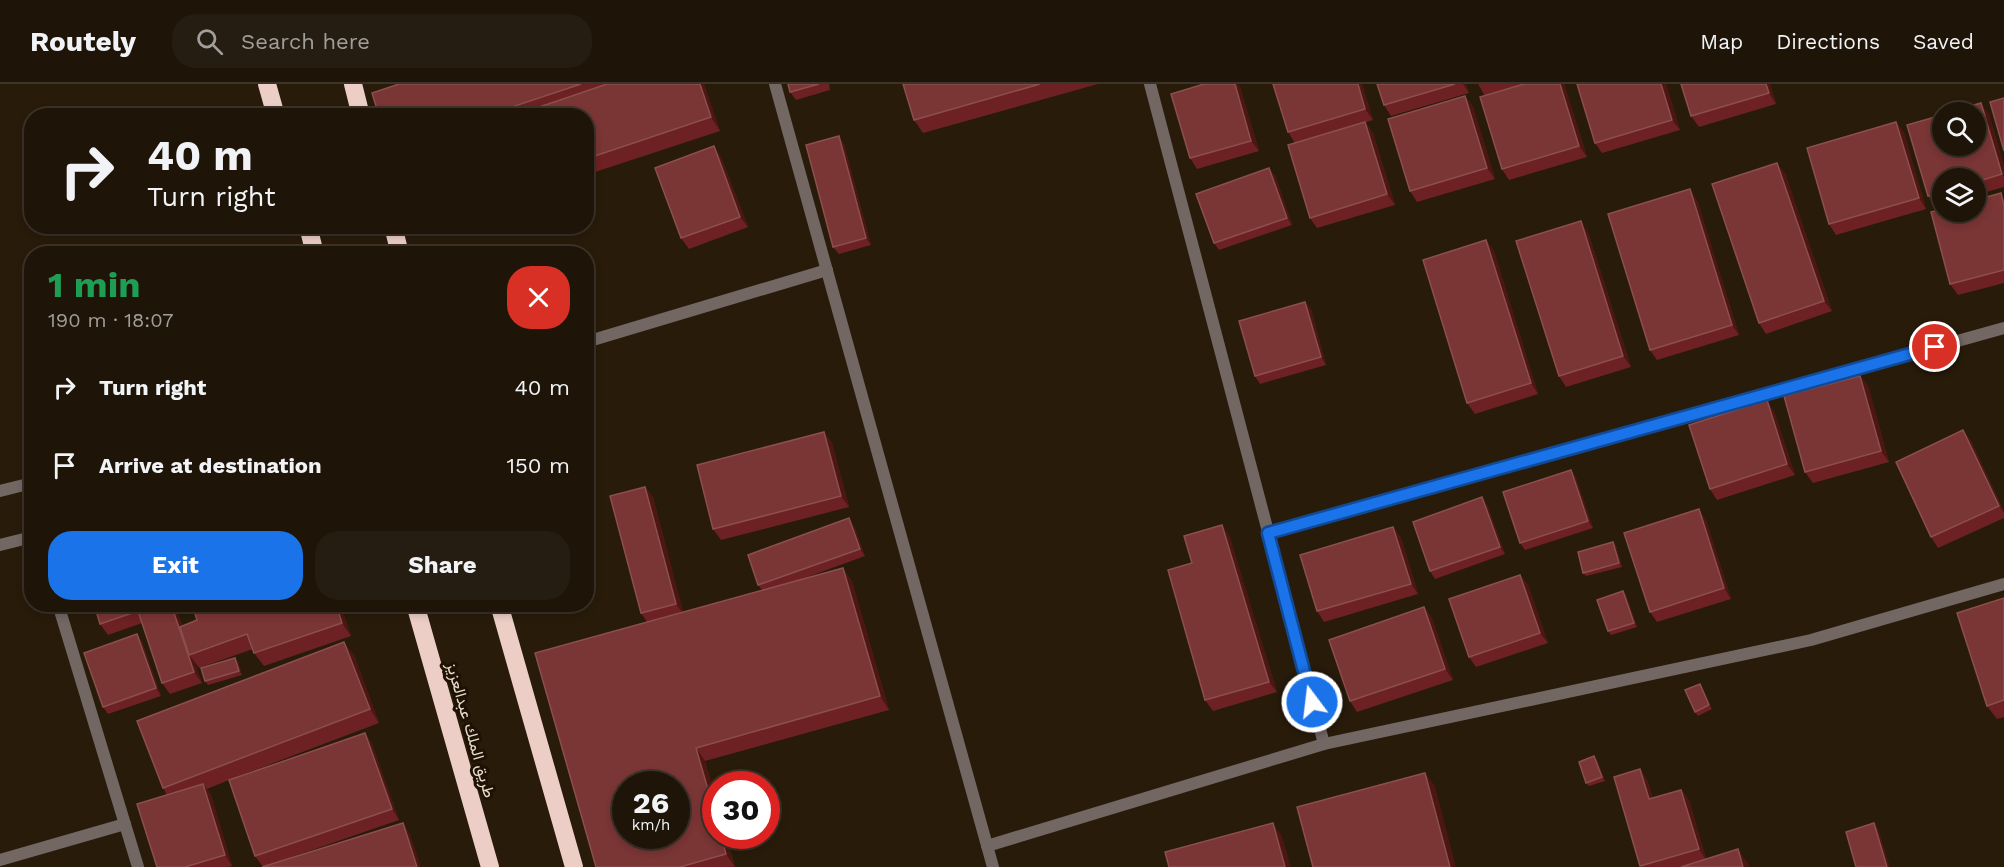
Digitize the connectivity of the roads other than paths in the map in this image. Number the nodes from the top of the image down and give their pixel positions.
1 (267, 84) edge
2 (353, 84) edge
3 (775, 84) edge
4 (1152, 85) edge
5 (274, 108) edge
6 (360, 108) edge
7 (827, 270) junction
8 (2004, 328) edge
9 (594, 340) edge
10 (24, 485) edge
11 (0, 491) edge
12 (1268, 533) junction
13 (24, 539) edge
14 (0, 545) edge
15 (2004, 584) edge
16 (60, 612) edge
17 (417, 612) edge
18 (502, 612) edge
19 (1323, 744) junction
20 (125, 824) junction
21 (987, 846) junction
22 (0, 860) edge
23 (138, 867) edge
24 (490, 867) edge
25 (574, 867) edge
26 (993, 867) edge

1 - 5 highway
2 - 6 highway
3 - 7 street
4 - 12 street
7 - 9 street
7 - 21 street
8 - 12 street
10 - 11 street
12 - 19 street
13 - 14 street
15 - 19 street
16 - 20 street
17 - 24 highway, طريق الملك عبدالعزيز
18 - 25 highway
19 - 21 street
20 - 22 street
20 - 23 street
21 - 26 street

